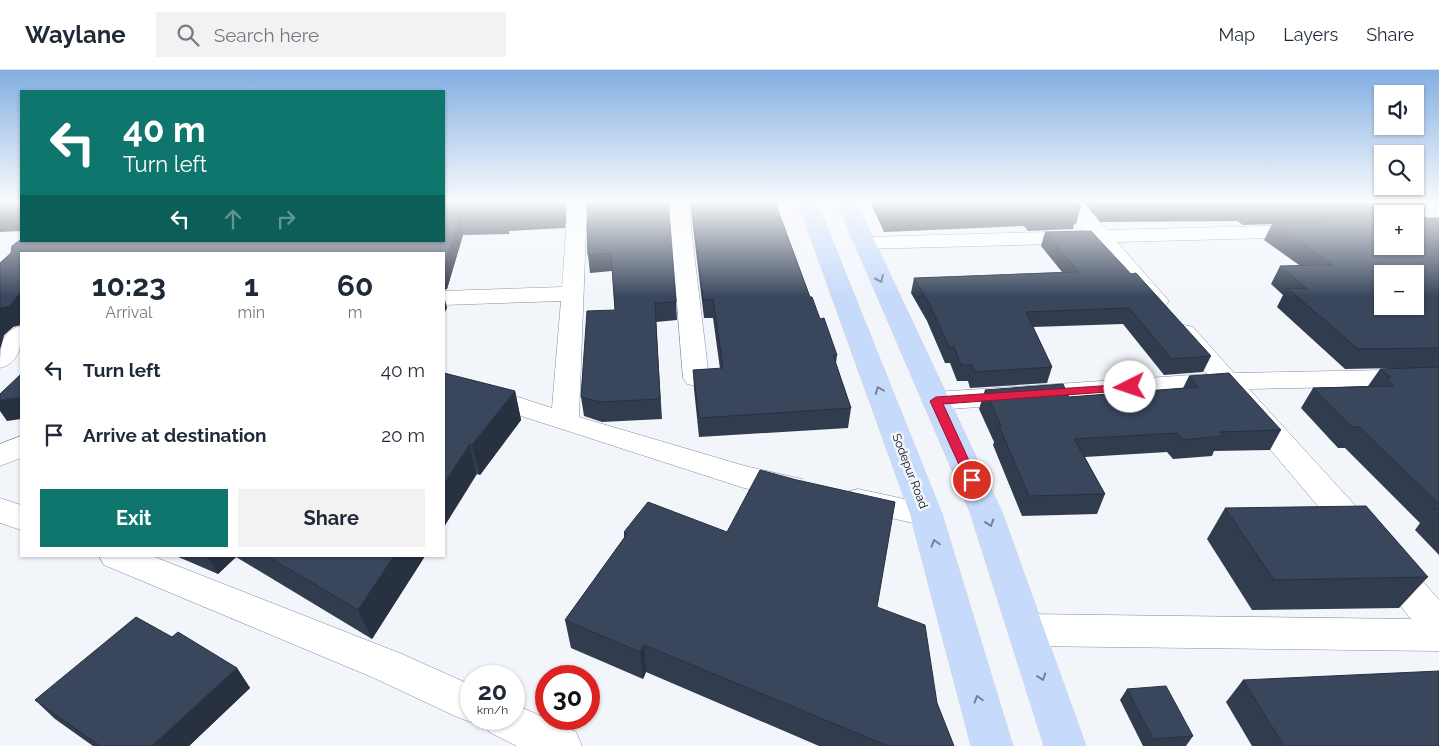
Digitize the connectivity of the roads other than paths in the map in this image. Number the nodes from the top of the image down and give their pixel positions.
1 (576, 234) edge
2 (681, 234) edge
3 (819, 234) edge
4 (860, 234) edge
5 (1096, 234) edge
6 (1208, 234) edge
7 (1099, 237) junction
8 (864, 243) junction
9 (572, 294) junction
10 (445, 298) edge
11 (20, 334) edge
12 (0, 360) edge
13 (1439, 377) edge
14 (696, 378) edge
15 (1228, 381) junction
16 (445, 390) edge
17 (936, 401) junction
18 (565, 422) junction
19 (20, 446) edge
20 (0, 456) edge
21 (0, 510) edge
22 (926, 514) junction
23 (20, 518) edge
24 (118, 557) edge
25 (1439, 626) edge
26 (1026, 630) junction
27 (1439, 635) edge
28 (460, 699) edge
29 (525, 730) edge
30 (561, 746) edge
31 (992, 746) edge
32 (1065, 746) edge

1 - 9 street
2 - 14 street
22 -> 3 main road, Sodepur Road
4 - 8 main road
5 - 7 street
6 - 7 street
7 - 8 street
7 - 15 street
8 -> 17 main road
9 - 10 street
9 - 18 street
11 - 12 street
13 - 15 street
15 - 17 street
15 - 25 street
16 - 18 street
17 -> 26 main road
18 - 22 street
19 - 20 street
21 - 23 street
31 -> 22 main road, Sodepur Road
24 - 28 street
26 - 27 street
26 -> 32 main road
29 - 30 street

